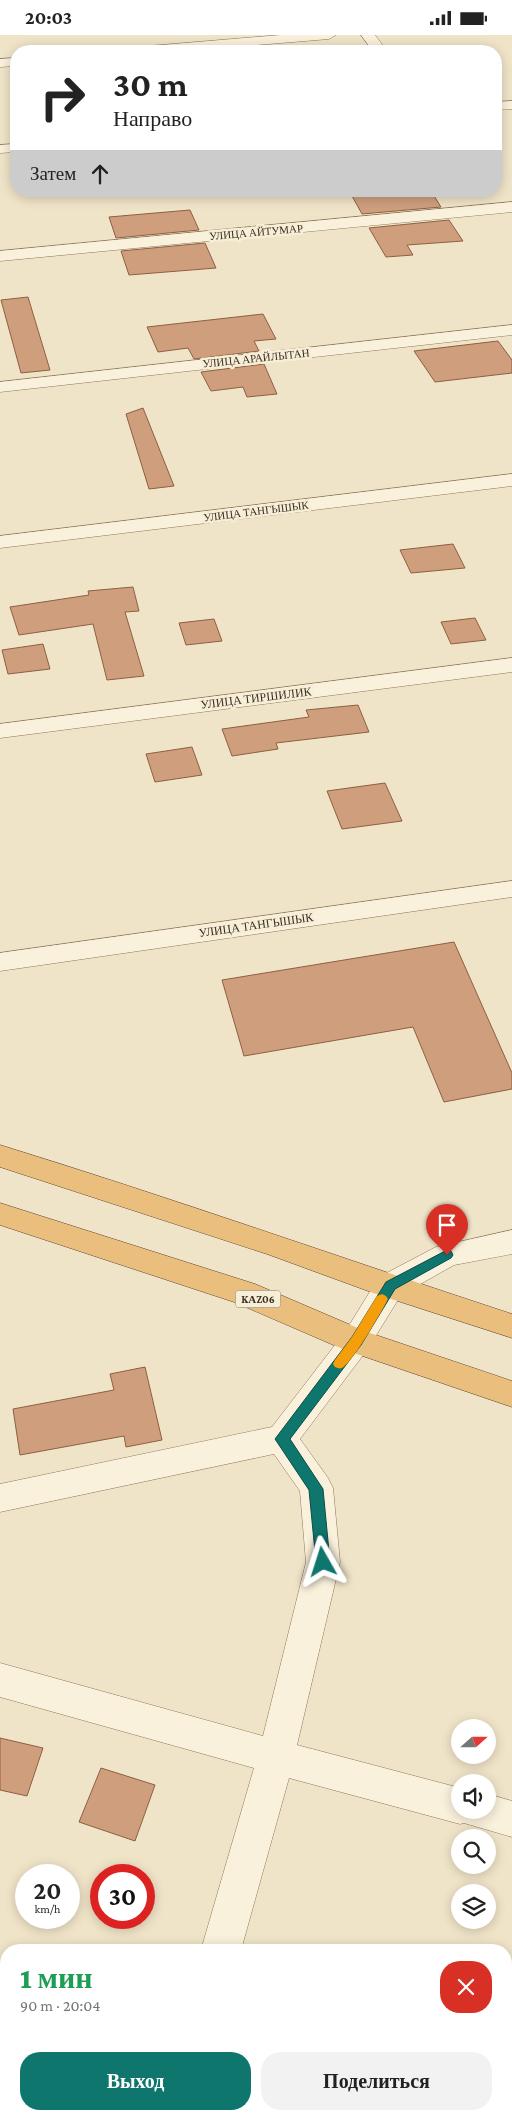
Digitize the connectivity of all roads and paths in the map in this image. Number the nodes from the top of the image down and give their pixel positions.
1 (329, 35) edge
2 (210, 45) edge
3 (501, 197) edge
4 (511, 209) edge
5 (0, 256) edge
6 (512, 330) edge
7 (0, 387) edge
8 (512, 480) edge
9 (0, 542) edge
10 (512, 665) edge
11 (0, 731) edge
12 (512, 889) edge
13 (0, 962) edge
14 (0, 1156) edge
15 (0, 1214) edge
16 (512, 1242) edge
17 (390, 1286) junction
18 (512, 1325) edge
19 (356, 1341) junction
20 (512, 1394) edge
21 (282, 1439) junction
22 (0, 1498) edge
23 (0, 1680) edge
24 (276, 1757) junction
25 (451, 1804) edge
26 (496, 1815) edge
27 (512, 1819) edge
28 (223, 1944) edge

1 - 2 street
3 - 4 street
4 - 5 street, УЛИЦА АЙТУМАР
6 - 7 street, УЛИЦА АРАЙЛЫТАН
8 - 9 street, УЛИЦА ТАНГЫШЫК
10 - 11 street, УЛИЦА ТИРШИЛИК
12 - 13 street, УЛИЦА ТАНГЫШЫК
14 - 17 highway
15 - 19 highway, KАZ06
16 - 17 street
17 - 18 highway
17 - 19 street
19 - 20 highway, KАZ06
19 - 21 street
21 - 22 street
21 - 24 street
23 - 24 street
24 - 25 street
24 - 28 street
26 - 27 street

